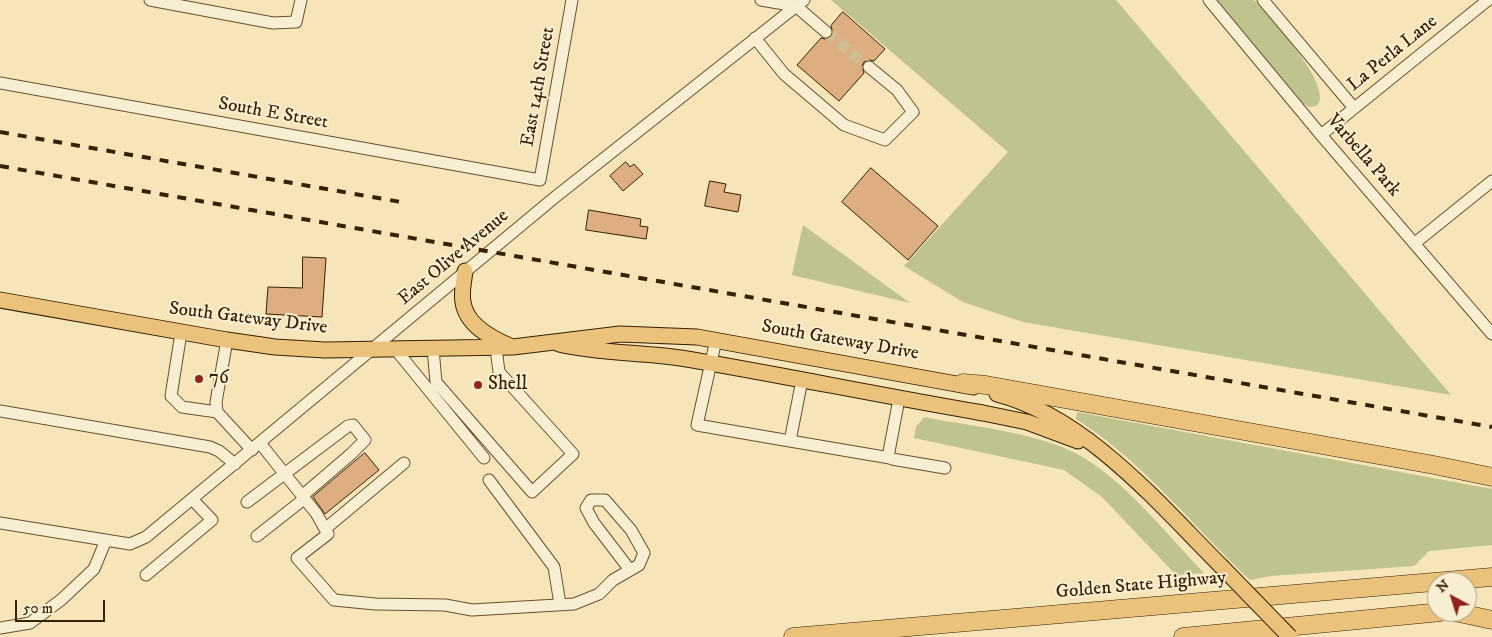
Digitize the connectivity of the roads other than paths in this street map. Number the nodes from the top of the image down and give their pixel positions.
1 (150, 0) edge
2 (301, 0) edge
3 (572, 0) edge
4 (761, 0) edge
5 (1210, 0) edge
6 (1262, 0) edge
7 (1488, 0) edge
8 (800, 3) edge
9 (826, 32) tunnel mouth
10 (755, 38) junction
11 (869, 67) tunnel mouth
12 (0, 83) edge
13 (1354, 108) junction
14 (1321, 135) junction
15 (540, 180) junction
16 (1492, 181) edge
17 (554, 198) junction
18 (1416, 244) junction
19 (465, 271) junction
20 (0, 300) edge
21 (181, 333) junction
22 (1492, 334) edge
23 (227, 340) junction
24 (716, 340) junction
25 (554, 343) junction
26 (496, 348) junction
27 (513, 348) junction
28 (433, 349) junction
29 (396, 350) junction
30 (372, 351) junction
31 (710, 363) junction
32 (904, 373) junction
33 (802, 380) junction
34 (963, 383) junction
35 (899, 399) junction
36 (0, 412) edge
37 (216, 412) junction
38 (790, 441) junction
39 (256, 447) junction
40 (1102, 452) junction
41 (484, 458) dead end
42 (890, 458) junction
43 (404, 463) dead end
44 (235, 464) junction
45 (945, 468) dead end
46 (284, 473) junction
47 (1492, 477) edge
48 (489, 480) dead end
49 (303, 497) junction
50 (192, 498) junction
51 (247, 502) dead end
52 (0, 523) edge
53 (325, 528) junction
54 (257, 536) dead end
55 (106, 540) junction
56 (630, 570) junction
57 (146, 575) dead end
58 (1492, 577) edge
59 (560, 604) junction
60 (1492, 608) edge
61 (1477, 609) edge
62 (1427, 613) edge
63 (1477, 617) edge
64 (1492, 620) edge
65 (0, 628) edge
66 (793, 637) edge
67 (1183, 637) edge
68 (1290, 637) edge

1 - 2 street
3 - 15 street, East 14th Street
4 - 8 street
5 - 14 street, Varbella Park
6 - 13 street, Varbella Park
7 - 13 street, La Perla Lane
8 - 9 street
8 - 10 street, East Olive Avenue
10 - 11 street
10 - 17 street, East Olive Avenue
12 - 15 street, South E Street
13 - 14 street, La Perla Lane
14 - 18 street, Varbella Park
15 - 17 street
16 - 18 street
17 - 19 street, East Olive Avenue
18 - 22 street, Varbella Park
19 - 27 main road
19 - 30 street, East Olive Avenue
20 - 21 main road, South Gateway Drive
21 - 23 main road, South Gateway Drive
21 - 37 street
23 - 30 main road, South Gateway Drive
23 - 37 street
24 - 25 main road, South Gateway Drive
24 - 31 street
24 - 32 main road, South Gateway Drive
25 - 27 main road, South Gateway Drive
25 - 31 main road, South Gateway Drive
26 - 27 main road, South Gateway Drive
26 - 28 main road, South Gateway Drive
26 - 28 street
28 - 29 main road, South Gateway Drive
29 - 30 main road, South Gateway Drive
29 - 41 street
30 - 39 street, East Olive Avenue
31 - 33 main road, South Gateway Drive
31 - 38 street
32 - 34 main road, South Gateway Drive
32 - 35 main road
33 - 35 main road, South Gateway Drive
33 - 38 street
34 - 40 main road, South Gateway Drive
34 - 47 highway
35 - 40 main road, South Gateway Drive
35 - 42 street
36 - 44 street
37 - 39 street
38 - 42 street
39 - 44 street, East Olive Avenue
39 - 46 street
40 - 68 main road, South Gateway Drive, bridge
42 - 45 street
43 - 53 street
44 - 50 street, East Olive Avenue
46 - 49 street
46 - 49 street
46 - 51 street
48 - 59 street
49 - 53 street
49 - 54 street
50 - 55 street, East Olive Avenue
50 - 57 street
52 - 55 street
53 - 59 street
55 - 65 street
56 - 56 street
56 - 59 street
58 - 66 highway, Golden State Highway
60 - 61 highway
62 - 67 highway
63 - 64 highway

